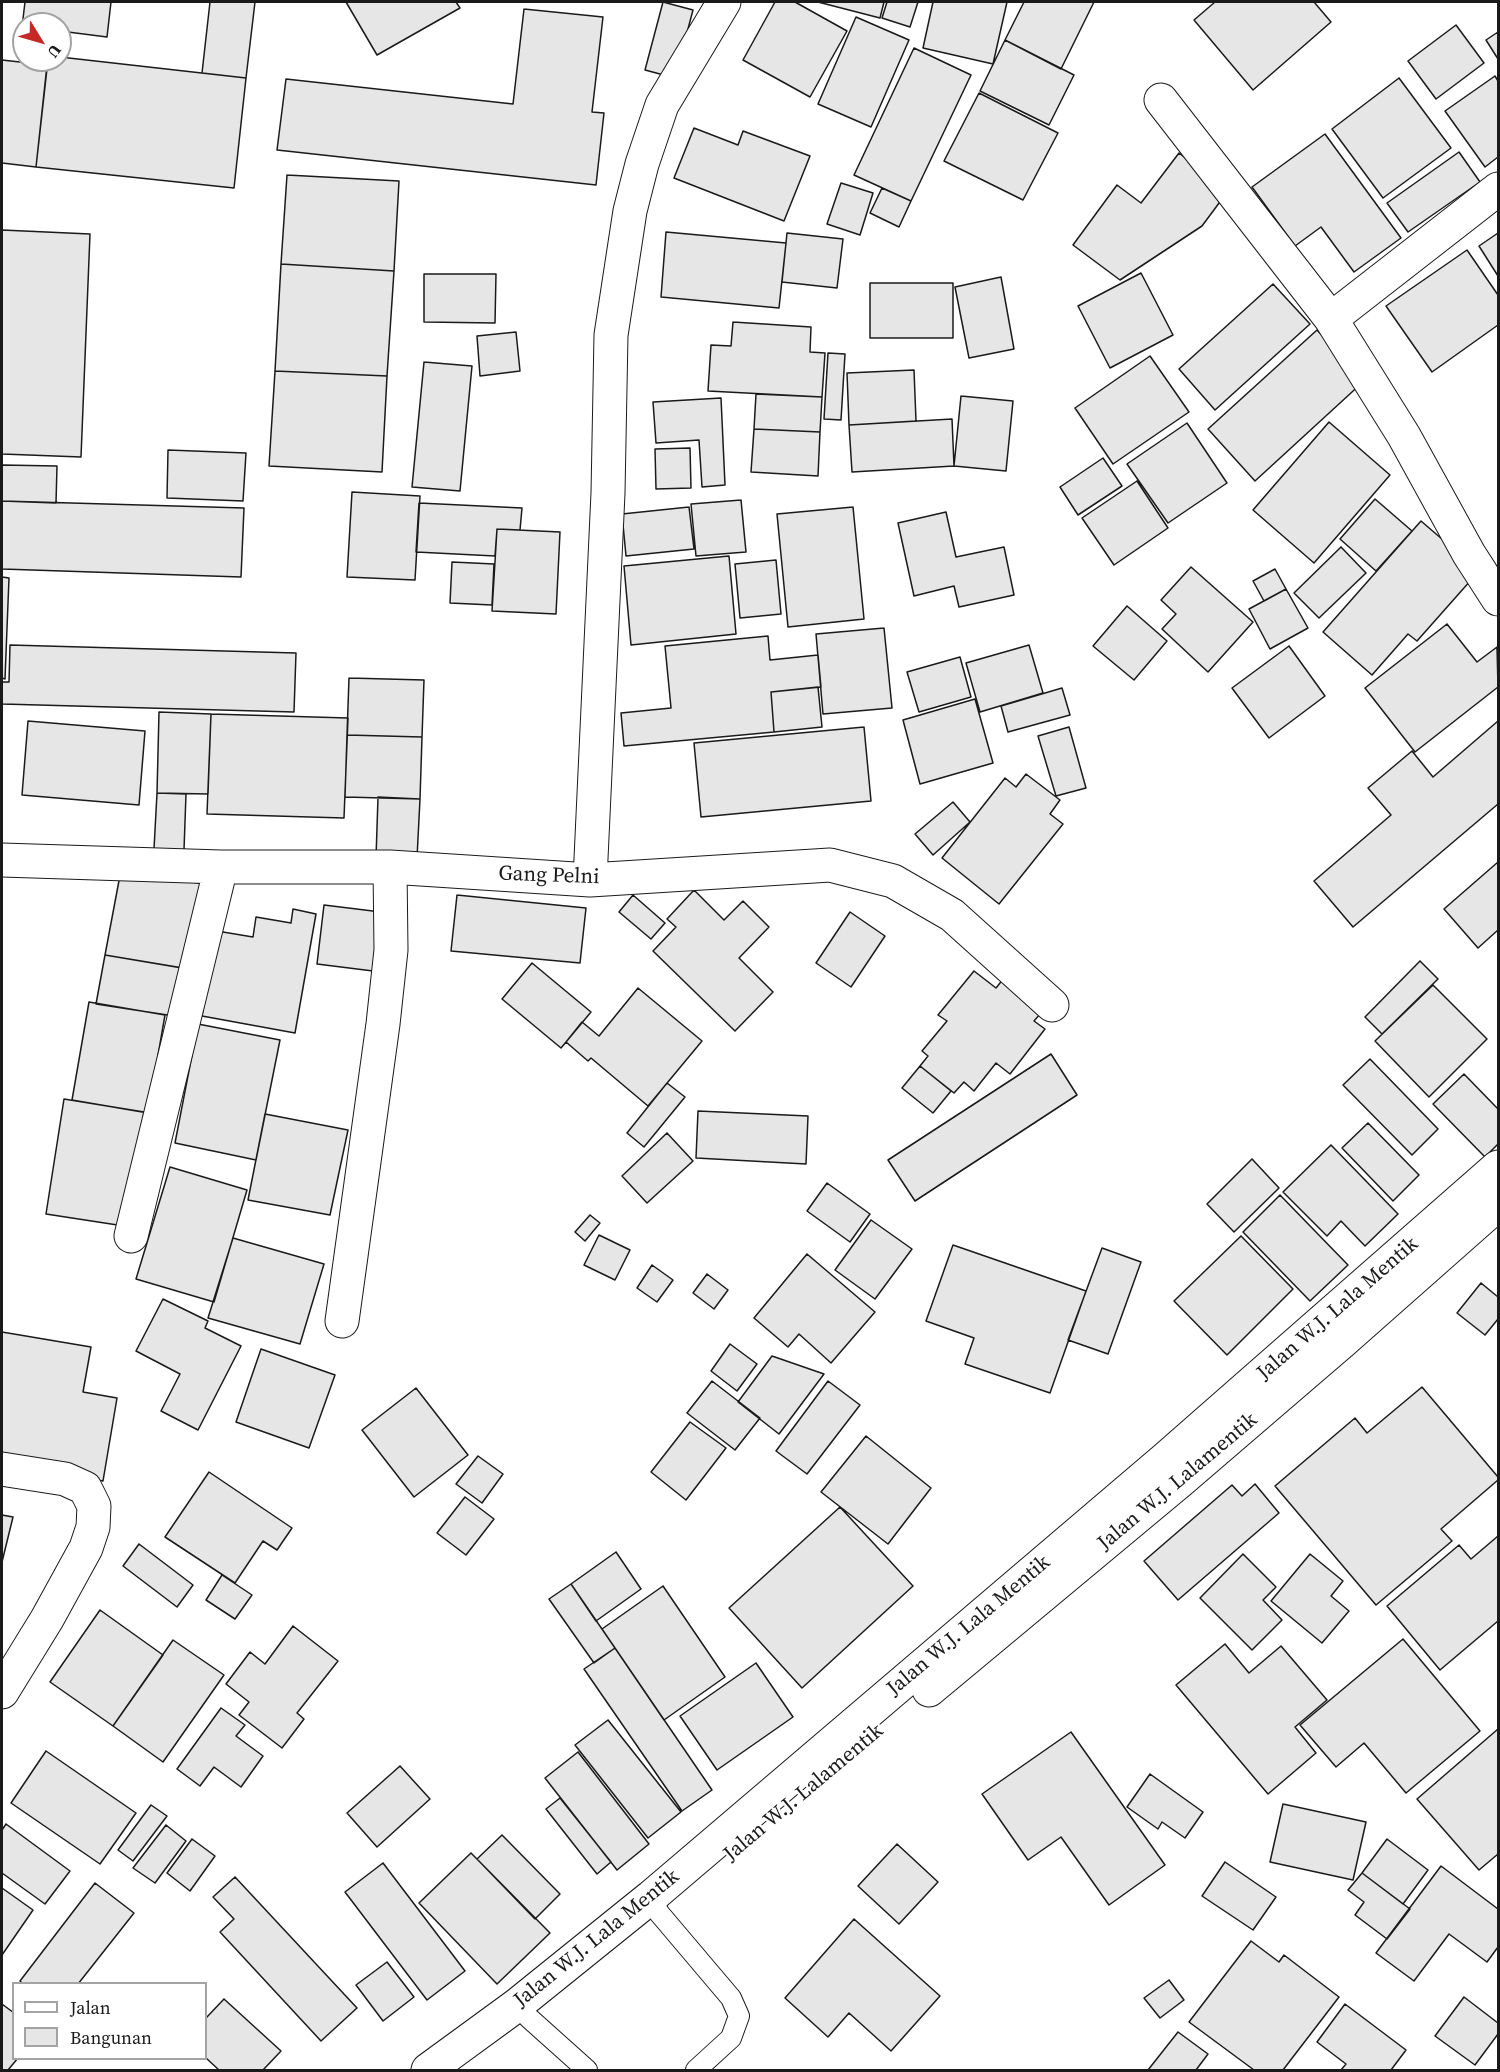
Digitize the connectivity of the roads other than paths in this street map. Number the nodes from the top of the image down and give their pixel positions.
1 (724, 2) edge
2 (1161, 100) dead end
3 (1498, 189) edge
4 (1331, 319) junction
5 (1498, 599) edge
6 (2, 860) edge
7 (221, 867) junction
8 (390, 867) junction
9 (590, 880) junction
10 (1052, 1005) dead end
11 (1498, 1167) edge
12 (1498, 1204) edge
13 (131, 1236) dead end
14 (342, 1321) dead end
15 (2, 1469) edge
16 (2, 1692) edge
17 (655, 1905) junction
18 (523, 2011) junction
19 (428, 2070) edge
20 (459, 2070) edge
21 (587, 2070) edge
22 (696, 2070) edge

1 - 9 street
2 - 4 street
3 - 4 street
4 - 5 street
6 - 7 street, Gang Pelni
7 - 8 street, Gang Pelni
7 - 13 street
8 - 9 street, Gang Pelni
8 - 14 street
9 - 10 street, Gang Pelni
11 - 17 street, Jalan W.J. Lala Mentik
12 - 17 street, Jalan W.J. Lalamentik
15 - 16 street
17 - 18 street, Jalan W.J. Lala Mentik
17 - 22 lane
18 - 19 street, Jalan W.J. Lala Mentik
18 - 20 street
18 - 21 lane

